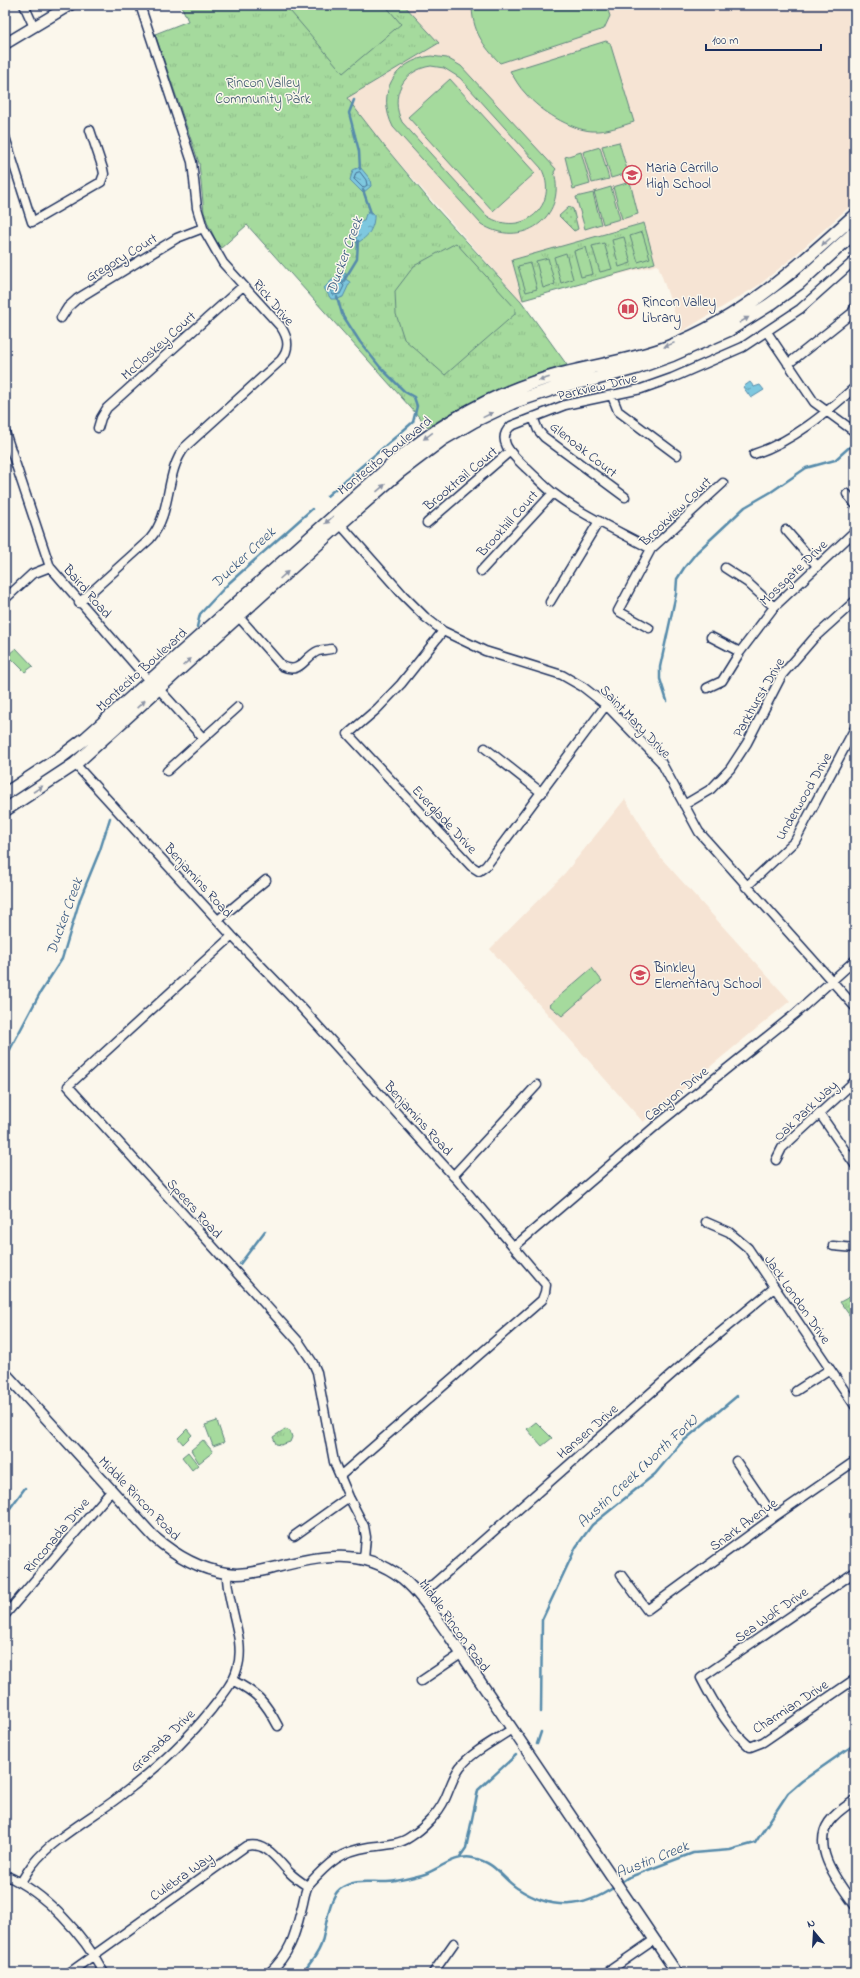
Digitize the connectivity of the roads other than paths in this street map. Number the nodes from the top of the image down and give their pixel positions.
1 (24, 5) edge
2 (70, 5) edge
3 (140, 5) edge
4 (34, 27) junction
5 (5, 44) edge
6 (90, 130) dead end
7 (5, 137) edge
8 (855, 215) edge
9 (203, 228) junction
10 (855, 232) edge
11 (855, 260) edge
12 (243, 286) junction
13 (855, 307) edge
14 (61, 318) dead end
15 (767, 332) junction
16 (788, 364) junction
17 (855, 387) edge
18 (612, 396) junction
19 (827, 412) junction
20 (533, 417) junction
21 (98, 428) dead end
22 (5, 432) edge
23 (855, 432) edge
24 (510, 452) junction
25 (754, 454) dead end
26 (677, 455) dead end
27 (723, 483) dead end
28 (552, 493) junction
29 (847, 494) dead end
30 (625, 497) dead end
31 (855, 504) edge
32 (599, 521) junction
33 (427, 522) dead end
34 (340, 524) junction
35 (786, 530) dead end
36 (855, 532) edge
37 (651, 549) junction
38 (817, 566) junction
39 (50, 567) junction
40 (725, 568) dead end
41 (481, 571) dead end
42 (5, 599) edge
43 (855, 601) edge
44 (550, 602) dead end
45 (79, 603) junction
46 (774, 607) junction
47 (238, 616) junction
48 (649, 628) dead end
49 (443, 631) junction
50 (712, 637) dead end
51 (331, 649) dead end
52 (740, 652) junction
53 (154, 684) junction
54 (707, 688) dead end
55 (606, 705) junction
56 (238, 707) dead end
57 (855, 728) edge
58 (203, 738) junction
59 (485, 748) dead end
60 (75, 764) junction
61 (167, 771) dead end
62 (542, 793) junction
63 (5, 794) edge
64 (684, 805) junction
65 (5, 810) edge
66 (266, 880) dead end
67 (746, 887) junction
68 (218, 920) junction
69 (232, 936) junction
70 (855, 960) edge
71 (831, 981) junction
72 (855, 1007) edge
73 (855, 1081) edge
74 (537, 1085) dead end
75 (820, 1114) junction
76 (776, 1160) dead end
77 (855, 1165) edge
78 (453, 1176) junction
79 (706, 1222) dead end
80 (833, 1246) dead end
81 (514, 1247) junction
82 (855, 1248) edge
83 (774, 1288) junction
84 (830, 1369) junction
85 (5, 1373) edge
86 (796, 1390) dead end
87 (855, 1406) edge
88 (736, 1461) dead end
89 (855, 1461) edge
90 (340, 1476) junction
91 (112, 1490) junction
92 (348, 1497) junction
93 (774, 1517) junction
94 (294, 1536) dead end
95 (364, 1559) junction
96 (855, 1572) edge
97 (227, 1574) junction
98 (621, 1575) dead end
99 (420, 1596) junction
100 (5, 1615) edge
101 (461, 1654) junction
102 (701, 1678) joint
103 (855, 1679) edge
104 (232, 1680) junction
105 (421, 1681) dead end
106 (278, 1726) dead end
107 (512, 1730) junction
108 (855, 1800) edge
109 (5, 1875) edge
110 (21, 1882) junction
111 (307, 1886) junction
112 (852, 1895) edge
113 (855, 1906) edge
114 (654, 1940) junction
115 (454, 1943) dead end
116 (94, 1954) junction
117 (69, 1973) edge
118 (104, 1973) edge
119 (269, 1973) edge
120 (433, 1973) edge
121 (606, 1973) edge
122 (677, 1973) edge

1 - 4 street
2 - 4 street
3 - 9 street, Rick Drive
4 - 5 street
6 - 7 street
8 -> 53 main road, Montecito Boulevard
9 - 12 street, Rick Drive
9 - 14 street, Gregory Court
34 -> 10 main road, Montecito Boulevard
11 - 15 street, Parkview Drive
12 - 21 street, McCloskey Court
12 - 45 street, Rick Drive
13 - 16 street
15 - 16 street
15 - 18 street, Parkview Drive
16 - 19 street
17 - 19 street
18 - 20 street, Parkview Drive
18 - 26 street
19 - 23 street
19 - 25 street
20 - 24 street, Parkview Drive
20 - 30 street, Glenoak Court
22 - 39 street, Baird Road
24 - 28 street
24 - 33 street, Brooktrail Court
27 - 37 street, Brookview Court
28 - 32 street
28 - 41 street, Brookhill Court
29 - 31 street
32 - 37 street
32 - 44 street
47 -> 34 main road, Montecito Boulevard
34 - 49 street, Saint Mary Drive
35 - 38 street
36 - 38 street, Mossgate Drive
37 - 48 street, Brookview Court
38 - 46 street, Mossgate Drive
39 - 42 street
39 - 45 street, Baird Road
40 - 46 street
43 - 64 street, Parkhurst Drive
45 - 53 street, Baird Road
46 - 52 street, Mossgate Drive
47 - 51 street
53 -> 47 main road, Montecito Boulevard
49 - 55 street, Saint Mary Drive
49 - 62 street, Everglade Drive
50 - 52 street
52 - 54 street, Mossgate Drive
53 - 58 street, Baird Road
60 -> 53 main road, Montecito Boulevard
53 - 63 main road, Montecito Boulevard
55 - 62 street, Everglade Drive
55 - 64 street, Saint Mary Drive
56 - 58 street
57 - 67 street, Underwood Drive
58 - 61 street
59 - 62 street
65 -> 60 main road, Montecito Boulevard
60 - 68 street, Benjamins Road
64 - 67 street, Saint Mary Drive
66 - 68 street
67 - 71 street, Saint Mary Drive
68 - 69 street, Benjamins Road
69 - 78 street, Benjamins Road
69 - 90 street, Speers Road
70 - 71 street, Canyon Drive
71 - 72 street, Saint Mary Drive
71 - 81 street, Canyon Drive
73 - 75 street, Oak Park Way
74 - 78 street
75 - 76 street, Oak Park Way
75 - 77 street
78 - 81 street, Benjamins Road
79 - 83 street, Jack London Drive
80 - 82 street
81 - 90 street, Benjamins Road
83 - 84 street, Jack London Drive
83 - 99 street, Hansen Drive
84 - 86 street
84 - 87 street, Jack London Drive
85 - 91 street, Middle Rincon Road
88 - 93 street
89 - 93 street, Snark Avenue
90 - 92 street, Speers Road
91 - 97 street, Middle Rincon Road
91 - 100 street, Rinconada Drive
92 - 94 street
92 - 95 street, Speers Road
93 - 98 street, Snark Avenue
95 - 97 street, Middle Rincon Road
95 - 99 street, Middle Rincon Road
96 - 102 street, Sea Wolf Drive
97 - 104 street, Granada Drive
99 - 101 street, Middle Rincon Road
101 - 105 street
101 - 107 street, Middle Rincon Road
102 - 103 street, Charmian Drive
104 - 106 street
104 - 110 street, Granada Drive
107 - 111 street
107 - 114 street, Middle Rincon Road
108 - 112 street
109 - 110 street
110 - 116 street
111 - 116 street, Culebra Way
111 - 119 street
112 - 113 street
114 - 121 street
114 - 122 street, Middle Rincon Road
115 - 120 street
116 - 117 street, Culebra Way
116 - 118 street

